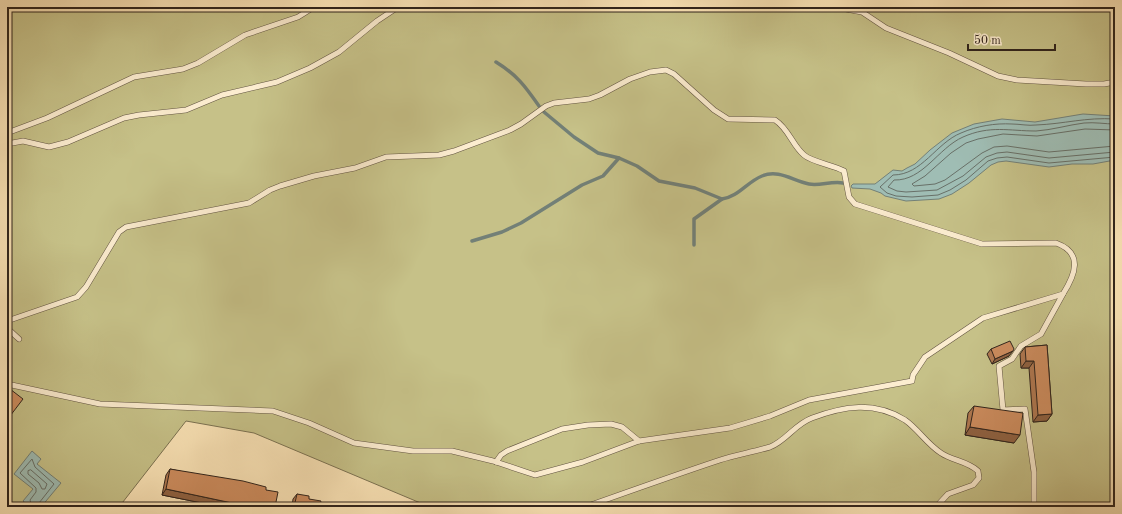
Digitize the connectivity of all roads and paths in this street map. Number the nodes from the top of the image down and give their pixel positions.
1 (314, 7) edge
2 (398, 7) edge
3 (835, 7) edge
4 (1115, 82) edge
5 (7, 133) edge
6 (7, 144) edge
7 (1063, 294) junction
8 (7, 321) edge
9 (7, 328) edge
10 (18, 339) dead end
11 (7, 384) edge
12 (639, 441) junction
13 (496, 462) junction
14 (585, 507) edge
15 (936, 507) edge
16 (1034, 507) edge

1 - 5 lane
2 - 6 lane
3 - 4 lane
7 - 8 lane
7 - 12 lane
7 - 16 lane
9 - 10 lane
11 - 13 lane
12 - 13 lane
12 - 13 lane
14 - 15 lane

